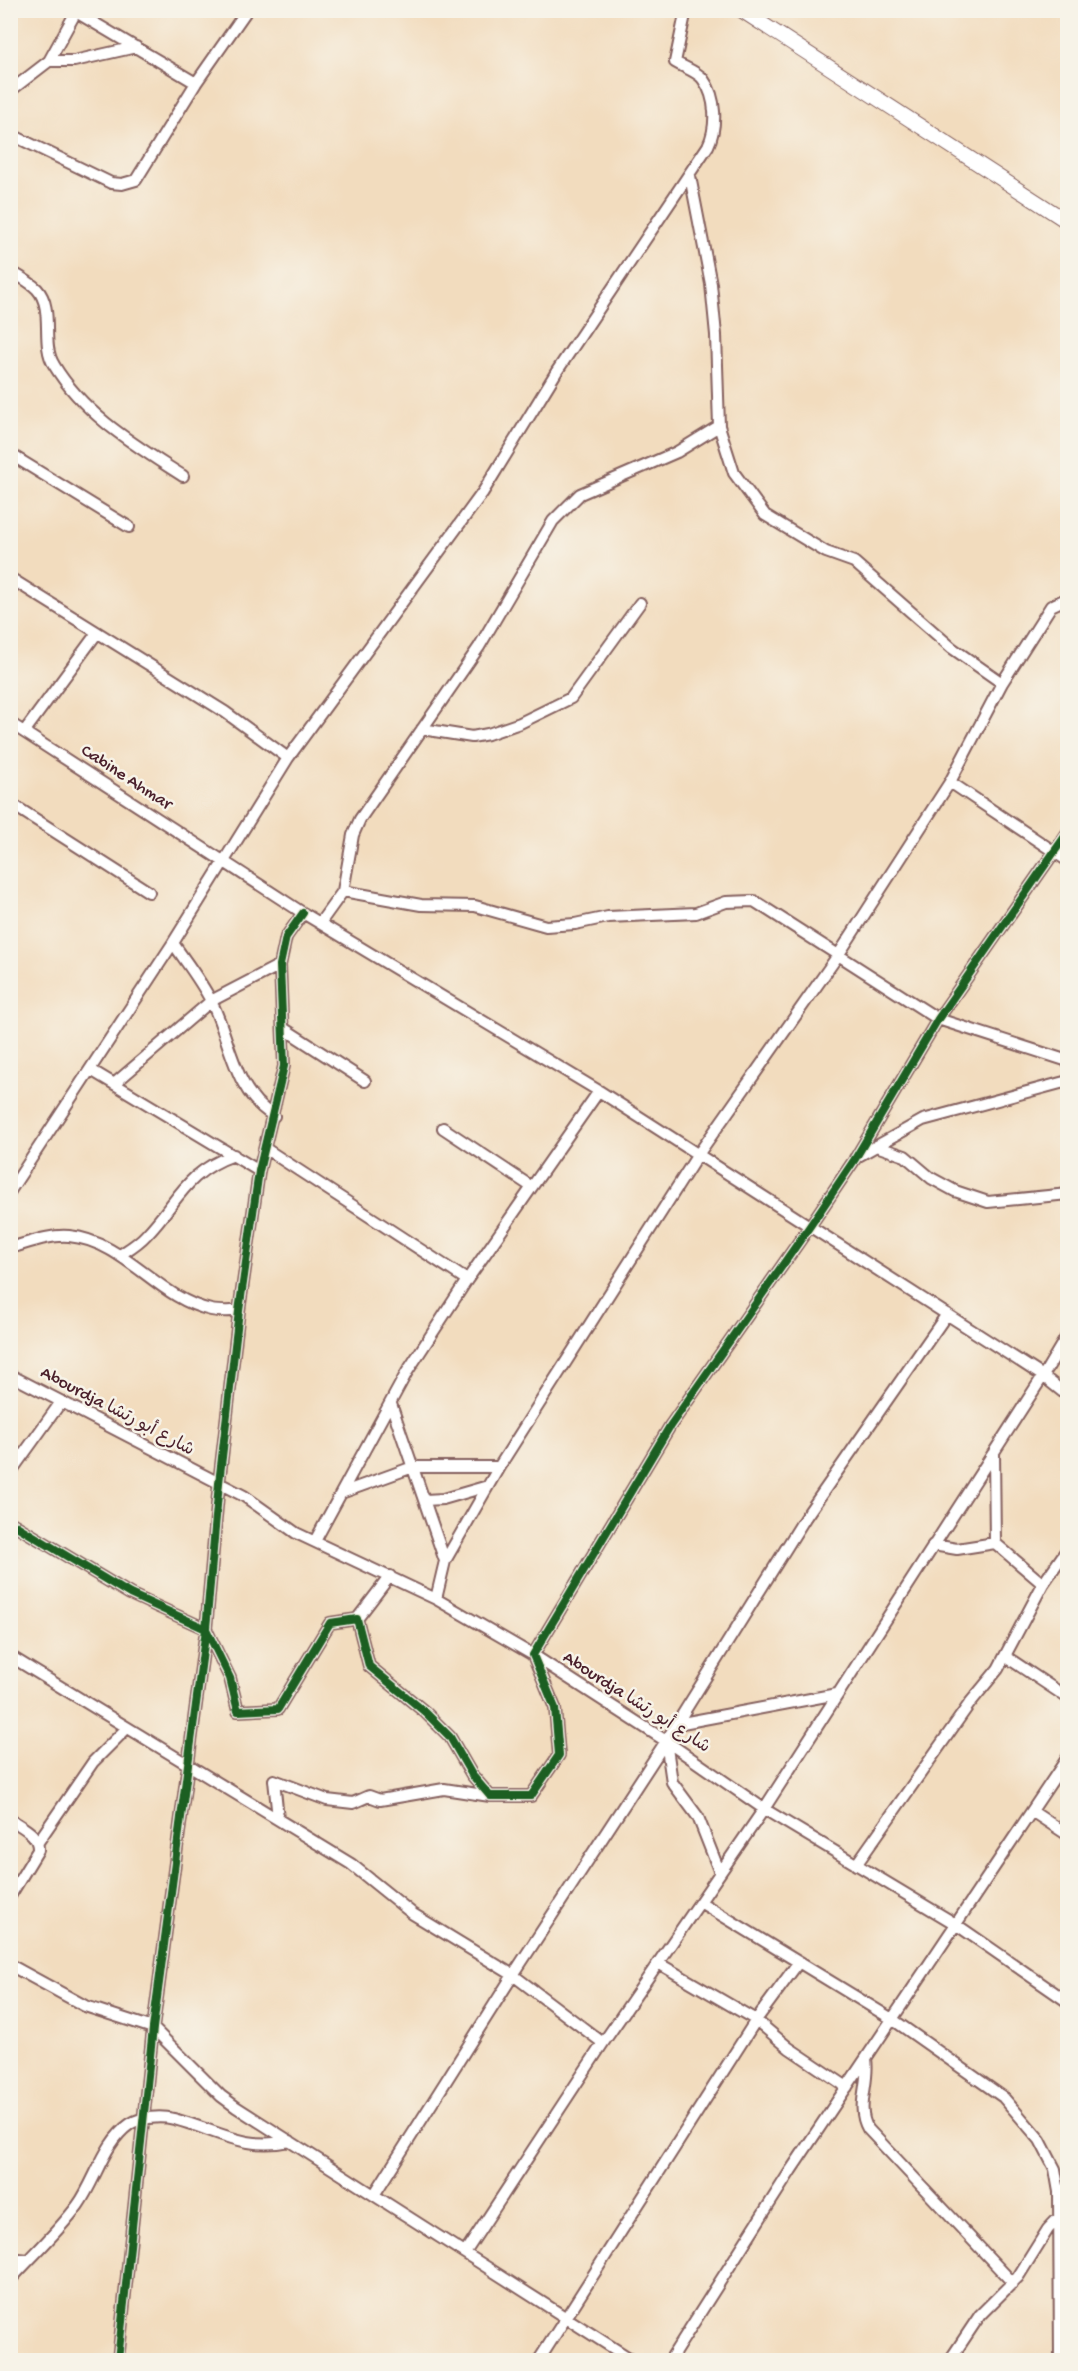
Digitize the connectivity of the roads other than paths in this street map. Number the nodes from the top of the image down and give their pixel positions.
1 (247, 10) edge
2 (686, 10) edge
3 (741, 10) edge
4 (77, 11) edge
5 (136, 47) junction
6 (49, 61) junction
7 (196, 83) junction
8 (10, 92) edge
9 (10, 134) edge
10 (690, 176) junction
11 (1068, 222) edge
12 (10, 271) edge
13 (719, 426) junction
14 (10, 454) edge
15 (183, 476) dead end
16 (129, 527) dead end
17 (10, 578) edge
18 (1068, 598) edge
19 (640, 603) dead end
20 (97, 633) junction
21 (1002, 683) junction
22 (10, 723) edge
23 (422, 729) junction
24 (24, 732) junction
25 (288, 758) junction
26 (950, 782) junction
27 (10, 803) edge
28 (1068, 832) edge
29 (1052, 851) junction
30 (224, 860) junction
31 (1068, 861) edge
32 (343, 891) junction
33 (149, 892) dead end
34 (303, 913) junction
35 (320, 923) junction
36 (173, 943) junction
37 (839, 954) junction
38 (280, 965) junction
39 (211, 1001) junction
40 (938, 1019) junction
41 (283, 1028) junction
42 (1068, 1061) edge
43 (91, 1070) junction
44 (365, 1081) dead end
45 (1068, 1081) edge
46 (114, 1084) junction
47 (599, 1091) junction
48 (274, 1116) junction
49 (443, 1128) dead end
50 (876, 1146) junction
51 (266, 1149) junction
52 (234, 1155) junction
53 (698, 1155) junction
54 (855, 1159) junction
55 (259, 1171) junction
56 (532, 1187) junction
57 (10, 1191) edge
58 (1068, 1194) edge
59 (810, 1226) junction
60 (10, 1248) edge
61 (120, 1255) junction
62 (466, 1280) junction
63 (239, 1311) junction
64 (946, 1314) junction
65 (1068, 1334) edge
66 (10, 1375) edge
67 (1043, 1376) junction
68 (1068, 1396) edge
69 (61, 1402) junction
70 (391, 1404) junction
71 (994, 1452) junction
72 (413, 1467) junction
73 (499, 1467) junction
74 (10, 1473) edge
75 (219, 1483) junction
76 (488, 1486) junction
77 (344, 1492) junction
78 (425, 1500) junction
79 (10, 1522) edge
80 (315, 1541) junction
81 (995, 1543) junction
82 (933, 1545) junction
83 (1068, 1548) edge
84 (445, 1561) junction
85 (390, 1576) junction
86 (1043, 1584) junction
87 (436, 1599) junction
88 (357, 1619) junction
89 (206, 1629) junction
90 (533, 1655) junction
91 (10, 1656) edge
92 (1005, 1656) junction
93 (837, 1694) junction
94 (1068, 1698) edge
95 (677, 1724) junction
96 (127, 1728) junction
97 (666, 1741) junction
98 (1068, 1757) edge
99 (190, 1764) junction
100 (490, 1796) junction
101 (764, 1809) junction
102 (1033, 1812) junction
103 (278, 1818) junction
104 (10, 1819) edge
105 (1068, 1835) edge
106 (38, 1842) junction
107 (856, 1865) junction
108 (720, 1873) junction
109 (10, 1896) edge
110 (700, 1902) junction
111 (954, 1923) junction
112 (658, 1963) junction
113 (798, 1963) junction
114 (10, 1965) edge
115 (513, 1974) junction
116 (1068, 2002) edge
117 (892, 2019) junction
118 (756, 2020) junction
119 (153, 2028) junction
120 (603, 2043) junction
121 (866, 2059) junction
122 (847, 2087) junction
123 (144, 2119) junction
124 (290, 2141) junction
125 (1063, 2178) edge
126 (374, 2195) junction
127 (1064, 2211) edge
128 (465, 2253) junction
129 (10, 2258) edge
130 (28, 2260) junction
131 (10, 2280) edge
132 (1013, 2283) junction
133 (565, 2317) junction
134 (1063, 2345) edge
135 (118, 2361) edge
136 (539, 2361) edge
137 (632, 2361) edge
138 (670, 2361) edge
139 (950, 2361) edge
140 (1060, 2361) edge

1 - 7 street
2 - 10 street
3 - 11 street
4 - 5 street
4 - 6 street
5 - 6 street
5 - 7 street
6 - 8 street
7 - 9 street
10 - 13 street
10 - 25 street
12 - 15 street
13 - 21 street
13 - 23 street
14 - 16 street
17 - 20 street
18 - 21 street
19 - 23 street
20 - 24 street
20 - 25 street
21 - 26 street
22 - 24 street, Cabine Ahmar
23 - 32 street
24 - 30 street, Cabine Ahmar
25 - 30 street
26 - 29 street
26 - 37 street
27 - 33 street
28 - 29 street
29 - 31 street
29 - 40 street
30 - 34 street, Cabine Ahmar
30 - 36 street
32 - 35 street
32 - 37 street
34 - 35 street, Cabine Ahmar
34 - 38 street
35 - 47 street, Cabine Ahmar
36 - 39 street
36 - 43 street
37 - 40 street
37 - 53 street
38 - 39 street
38 - 41 street
39 - 46 street
39 - 48 street
40 - 42 street
40 - 54 street
41 - 44 street
41 - 48 street
43 - 46 street
43 - 57 street
45 - 50 street
46 - 52 street
47 - 53 street, Cabine Ahmar
47 - 56 street
48 - 51 street
49 - 56 street
50 - 54 street
50 - 58 street
51 - 55 street
51 - 62 street
52 - 55 street
52 - 61 street
53 - 59 street, Cabine Ahmar
53 - 73 street
54 - 59 street
55 - 63 street
56 - 62 street
59 - 64 street, Cabine Ahmar
59 - 90 street
60 - 61 street
61 - 63 street
62 - 70 street
63 - 75 street
64 - 67 street, Cabine Ahmar
64 - 95 street
65 - 67 street
66 - 69 street, Abourdja شارع أبو رتشا
67 - 68 street, Cabine Ahmar
67 - 71 street
69 - 74 street
69 - 75 street, Abourdja شارع أبو رتشا
70 - 72 street
70 - 77 street
71 - 81 street
71 - 82 street
72 - 73 street
72 - 77 street
72 - 78 street
73 - 76 street
75 - 80 street, Abourdja شارع أبو رتشا
75 - 89 street
76 - 78 street
76 - 84 street
77 - 80 street
78 - 84 street
79 - 89 street
80 - 85 street, Abourdja شارع أبو رتشا
81 - 82 street
81 - 86 street
82 - 93 street
83 - 86 street
84 - 87 street
85 - 87 street, Abourdja شارع أبو رتشا
85 - 88 street
86 - 92 street
87 - 90 street, Abourdja شارع أبو رتشا
88 - 89 street
88 - 100 street
89 - 99 street
90 - 97 street, Abourdja شارع أبو رتشا
90 - 100 street
91 - 96 street
92 - 94 street
92 - 107 street
93 - 95 street
93 - 101 street
95 - 97 street
96 - 99 street
96 - 106 street
97 - 101 street, Abourdja شارع أبو رتشا
97 - 108 street
97 - 115 street
98 - 102 street
99 - 103 street
99 - 119 street
100 - 103 street
101 - 107 street, Abourdja شارع أبو رتشا
101 - 108 street
102 - 105 street
102 - 111 street
103 - 115 street
104 - 106 street
106 - 109 street
107 - 111 street, Abourdja شارع أبو رتشا
108 - 110 street
110 - 112 street
110 - 113 street
111 - 116 street, Abourdja شارع أبو رتشا
111 - 117 street
112 - 118 street
112 - 120 street
113 - 117 street
113 - 118 street
114 - 119 street
115 - 120 street
115 - 126 street
117 - 121 street
117 - 125 street
118 - 122 street
118 - 133 street
119 - 123 street
119 - 124 street
120 - 128 street
121 - 122 street
121 - 132 street
122 - 138 street
123 - 124 street
123 - 130 street
123 - 135 street
124 - 126 street
125 - 127 street
126 - 128 street
127 - 132 street
127 - 134 street
128 - 133 street
129 - 130 street
130 - 131 street
132 - 139 street
133 - 136 street
133 - 137 street
134 - 140 street

